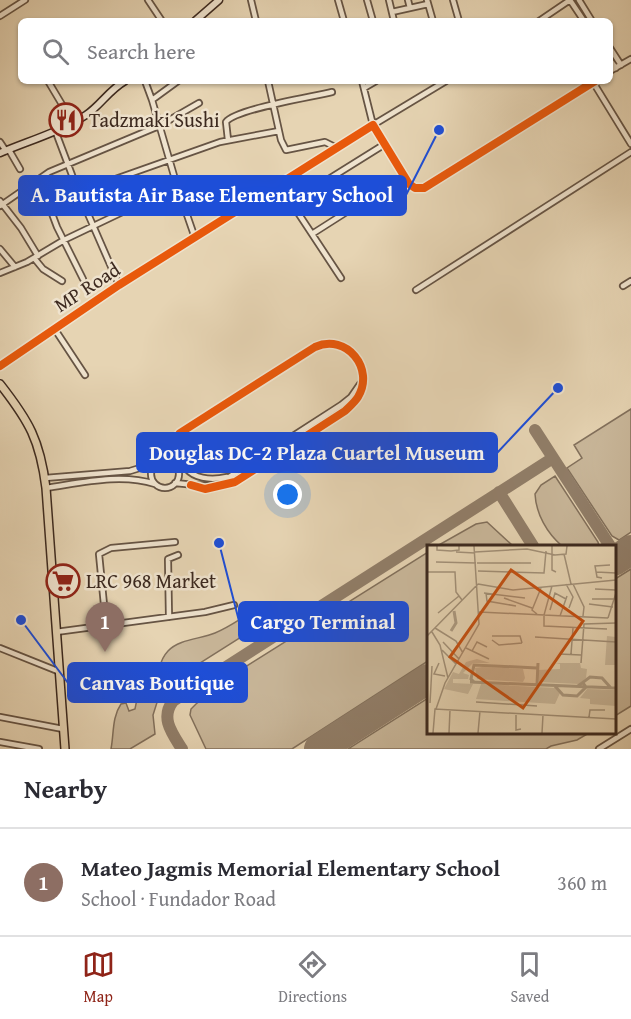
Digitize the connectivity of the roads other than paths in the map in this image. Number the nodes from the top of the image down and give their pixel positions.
1 (25, 0) edge
2 (148, 0) edge
3 (205, 0) edge
4 (219, 0) edge
5 (251, 0) edge
6 (338, 0) edge
7 (367, 0) edge
8 (389, 0) edge
9 (408, 0) edge
10 (453, 0) edge
11 (570, 0) edge
12 (579, 0) edge
13 (427, 2) edge
14 (211, 8) junction
15 (410, 8) junction
16 (392, 12) junction
17 (0, 16) edge
18 (160, 18) edge
19 (199, 18) edge
20 (255, 18) edge
21 (343, 18) edge
22 (372, 18) edge
23 (393, 18) edge
24 (432, 18) edge
25 (458, 18) edge
26 (543, 18) edge
27 (582, 18) edge
28 (590, 18) edge
29 (613, 55) edge
30 (631, 59) edge
31 (613, 62) edge
32 (618, 66) junction
33 (613, 69) edge
34 (50, 84) edge
35 (120, 84) edge
36 (146, 84) edge
37 (174, 84) edge
38 (269, 84) edge
39 (363, 84) edge
40 (371, 84) edge
41 (441, 84) edge
42 (589, 84) edge
43 (596, 84) edge
44 (364, 88) junction
45 (332, 92) dead end
46 (152, 100) junction
47 (199, 103) dead end
48 (273, 106) junction
49 (73, 123) junction
50 (373, 125) junction
51 (159, 126) junction
52 (55, 130) junction
53 (279, 131) junction
54 (228, 140) junction
55 (0, 142) edge
56 (385, 144) junction
57 (631, 144) edge
58 (337, 148) junction
59 (5, 151) edge
60 (631, 152) edge
61 (169, 159) junction
62 (68, 164) junction
63 (20, 169) dead end
64 (402, 176) junction
65 (39, 179) junction
66 (279, 183) junction
67 (177, 186) junction
68 (78, 190) junction
69 (292, 202) junction
70 (1, 203) edge
71 (93, 225) junction
72 (312, 234) junction
73 (195, 238) junction
74 (64, 240) junction
75 (0, 249) edge
76 (36, 257) junction
77 (15, 267) junction
78 (0, 273) edge
79 (341, 278) dead end
80 (83, 279) dead end
81 (62, 281) dead end
82 (631, 281) edge
83 (119, 285) junction
84 (623, 286) dead end
85 (416, 290) dead end
86 (54, 328) junction
87 (0, 366) edge
88 (86, 375) dead end
89 (362, 382) junction
90 (0, 384) edge
91 (191, 425) junction
92 (158, 462) junction
93 (229, 477) junction
94 (45, 478) junction
95 (175, 483) junction
96 (155, 484) junction
97 (191, 485) junction
98 (46, 488) junction
99 (175, 542) dead end
100 (178, 555) dead end
101 (234, 605) dead end
102 (169, 617) junction
103 (106, 626) junction
104 (56, 632) junction
105 (0, 648) edge
106 (60, 672) junction
107 (0, 717) edge
108 (63, 729) junction
109 (631, 729) edge
110 (0, 742) edge
111 (39, 749) edge
112 (65, 749) edge
113 (599, 749) edge

1 - 17 street
2 - 18 street
3 - 14 street
4 - 14 street
5 - 20 street
6 - 21 street
7 - 22 street
8 - 16 street
9 - 15 street
10 - 25 street
11 - 26 street
11 - 27 street
12 - 28 street
13 - 15 street
13 - 24 street
14 - 19 street
15 - 16 street
16 - 23 street
29 - 32 street
30 - 32 street
31 - 32 street
32 - 33 street
34 - 49 street
35 - 49 street
36 - 46 street
37 - 46 street
38 - 48 street
39 - 44 street
40 - 44 street
41 - 50 street, MP Road
42 - 64 street
43 - 57 street
44 - 50 street
45 - 48 street
46 - 51 street
47 - 51 street
48 - 53 street
48 - 54 street
49 - 52 street
50 - 56 street
50 - 58 street, MP Road
51 - 61 street
51 - 62 street
52 - 59 street
52 - 62 street
53 - 54 street
53 - 58 street
54 - 61 street
55 - 59 street
56 - 64 street
56 - 69 street
58 - 66 street, MP Road
59 - 63 street
60 - 85 street
61 - 67 street
61 - 68 street
62 - 65 street
62 - 68 street
64 - 72 street
65 - 70 street
65 - 74 street
66 - 69 street
66 - 73 street, MP Road
67 - 71 street
67 - 73 street
68 - 71 street
69 - 72 street
70 - 76 street
71 - 74 street
71 - 83 street
72 - 79 street
73 - 83 street, MP Road
74 - 76 street
74 - 80 street
75 - 77 street
76 - 77 street
76 - 81 street
77 - 78 street
82 - 84 street
83 - 86 street, MP Road
86 - 87 street, MP Road
86 - 88 street
89 - 91 street
89 - 93 street
89 - 97 street
90 - 94 main road
91 - 92 street
91 - 93 street
92 - 94 street
92 - 95 street
92 - 96 street
93 - 97 street
94 - 98 main road
95 - 96 street
95 - 97 street
96 - 98 street
98 - 104 main road
99 - 103 street
100 - 102 street
101 - 102 street
102 - 103 street
103 - 104 street
104 - 106 main road
105 - 106 street
106 - 108 main road
107 - 108 street
108 - 112 main road
109 - 113 street
110 - 111 street

